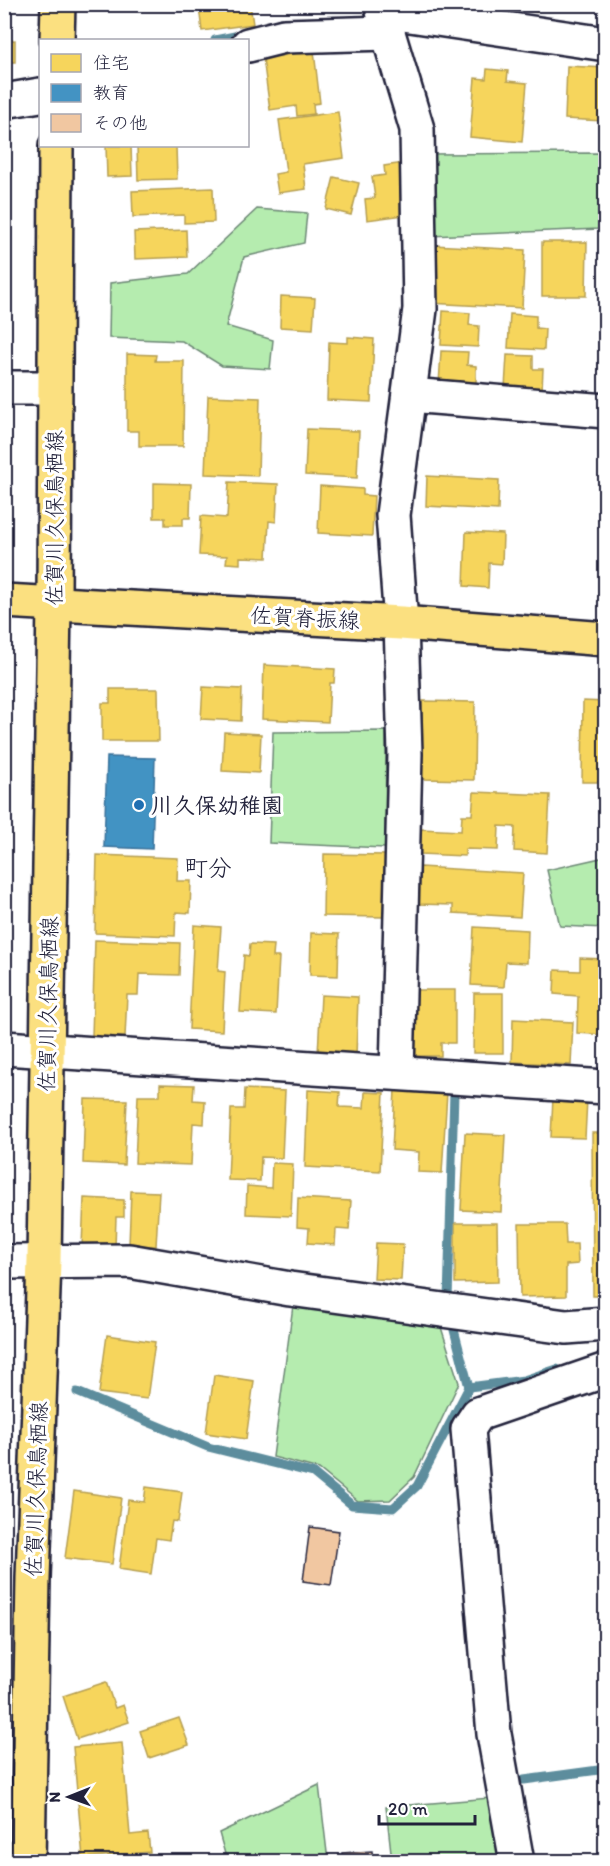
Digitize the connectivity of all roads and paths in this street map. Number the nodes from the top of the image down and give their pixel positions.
1 (58, 4) edge
2 (385, 16) edge
3 (57, 39) edge
4 (606, 44) edge
5 (249, 45) edge
6 (39, 94) edge
7 (4, 101) edge
8 (56, 147) edge
9 (4, 388) edge
10 (54, 388) junction
11 (409, 394) junction
12 (606, 411) edge
13 (4, 601) edge
14 (54, 603) junction
15 (401, 623) junction
16 (606, 639) edge
17 (4, 1048) edge
18 (47, 1051) junction
19 (397, 1073) junction
20 (606, 1087) edge
21 (44, 1261) junction
22 (4, 1262) edge
23 (606, 1324) edge
24 (606, 1370) edge
25 (28, 1862) edge
26 (517, 1862) edge

1 - 3 main road
2 - 4 street
2 - 5 street
2 - 11 street
6 - 7 street
8 - 10 main road, 佐賀川久保鳥栖線
9 - 10 street
10 - 14 main road, 佐賀川久保鳥栖線
11 - 12 street
11 - 15 street
13 - 14 main road, 佐賀脊振線
14 - 15 main road, 佐賀脊振線
14 - 18 main road, 佐賀川久保鳥栖線
15 - 16 main road, 佐賀脊振線
15 - 19 street
17 - 18 street
18 - 19 street
18 - 21 main road, 佐賀川久保鳥栖線
19 - 20 street
21 - 22 street
21 - 23 street
21 - 25 main road, 佐賀川久保鳥栖線
24 - 26 street

